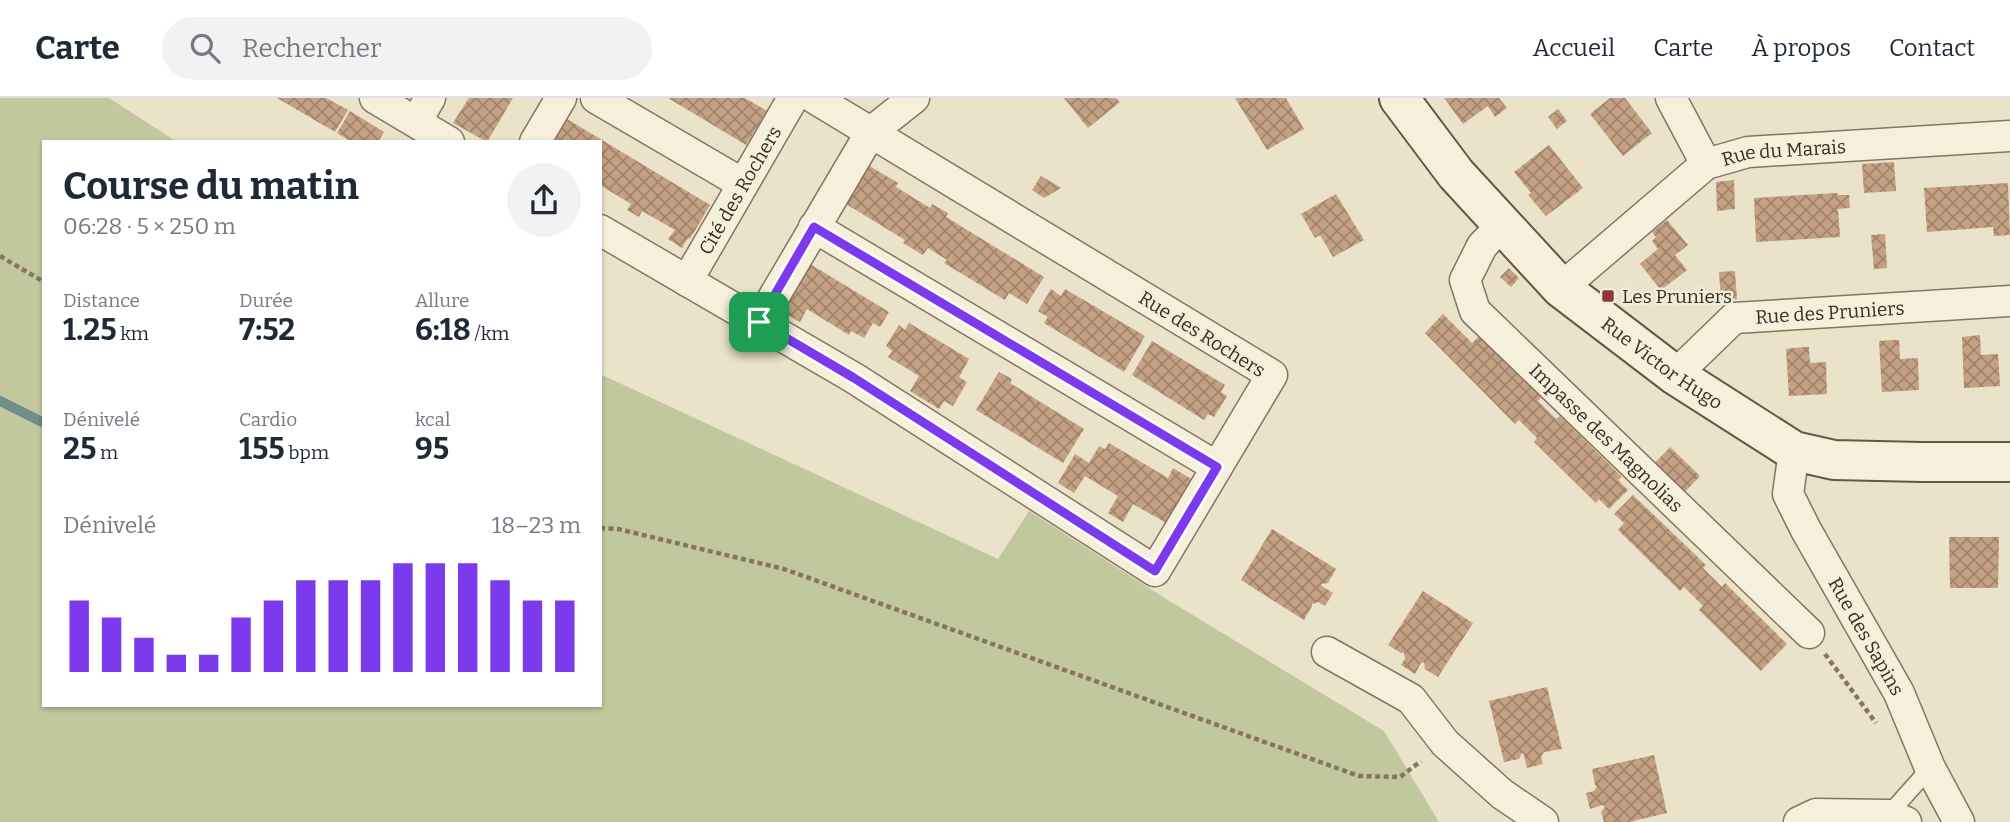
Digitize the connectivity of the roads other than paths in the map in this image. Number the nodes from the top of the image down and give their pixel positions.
1 (375, 98) edge
2 (561, 98) edge
3 (596, 98) edge
4 (793, 98) edge
5 (814, 98) edge
6 (914, 98) edge
7 (1399, 98) edge
8 (1671, 98) edge
9 (423, 110) edge
10 (871, 132) junction
11 (2010, 136) edge
12 (447, 140) edge
13 (536, 140) edge
14 (1706, 164) junction
15 (743, 184) junction
16 (1502, 225) junction
17 (814, 227) junction
18 (602, 231) edge
19 (687, 281) junction
20 (1560, 288) junction
21 (2010, 301) edge
22 (759, 322) junction
23 (1675, 375) junction
24 (1794, 451) junction
25 (2010, 462) edge
26 (1217, 467) junction
27 (1809, 633) road end
28 (1327, 652) dead end
29 (1930, 768) junction
30 (1897, 818) edge
31 (1543, 822) edge
32 (1799, 822) edge
33 (1959, 822) edge

1 - 9 street
2 - 13 street
3 - 15 street
4 - 15 street, Cité des Rochers
5 - 10 street, Rue des Rochers
6 - 10 street
7 - 16 street, Rue Victor Hugo
8 - 14 street
9 - 12 street
10 - 17 street
10 - 26 street, Rue des Rochers
11 - 14 street, Rue du Marais
14 - 20 street, Rue du Marais
15 - 19 street, Cité des Rochers
16 - 20 street, Rue Victor Hugo
16 - 27 street, Impasse des Magnolias
17 - 22 street
17 - 26 street
18 - 19 street, Rue des Rochers
19 - 22 street, Rue des Rochers
20 - 23 street, Rue Victor Hugo
21 - 23 street, Rue des Pruniers
22 - 26 street, Rue des Rochers
23 - 24 street, Rue Victor Hugo
24 - 25 street, Rue Victor Hugo
24 - 29 street, Rue des Sapins
28 - 31 street
29 - 30 lane
29 - 33 street, Rue des Sapins
30 - 32 street

